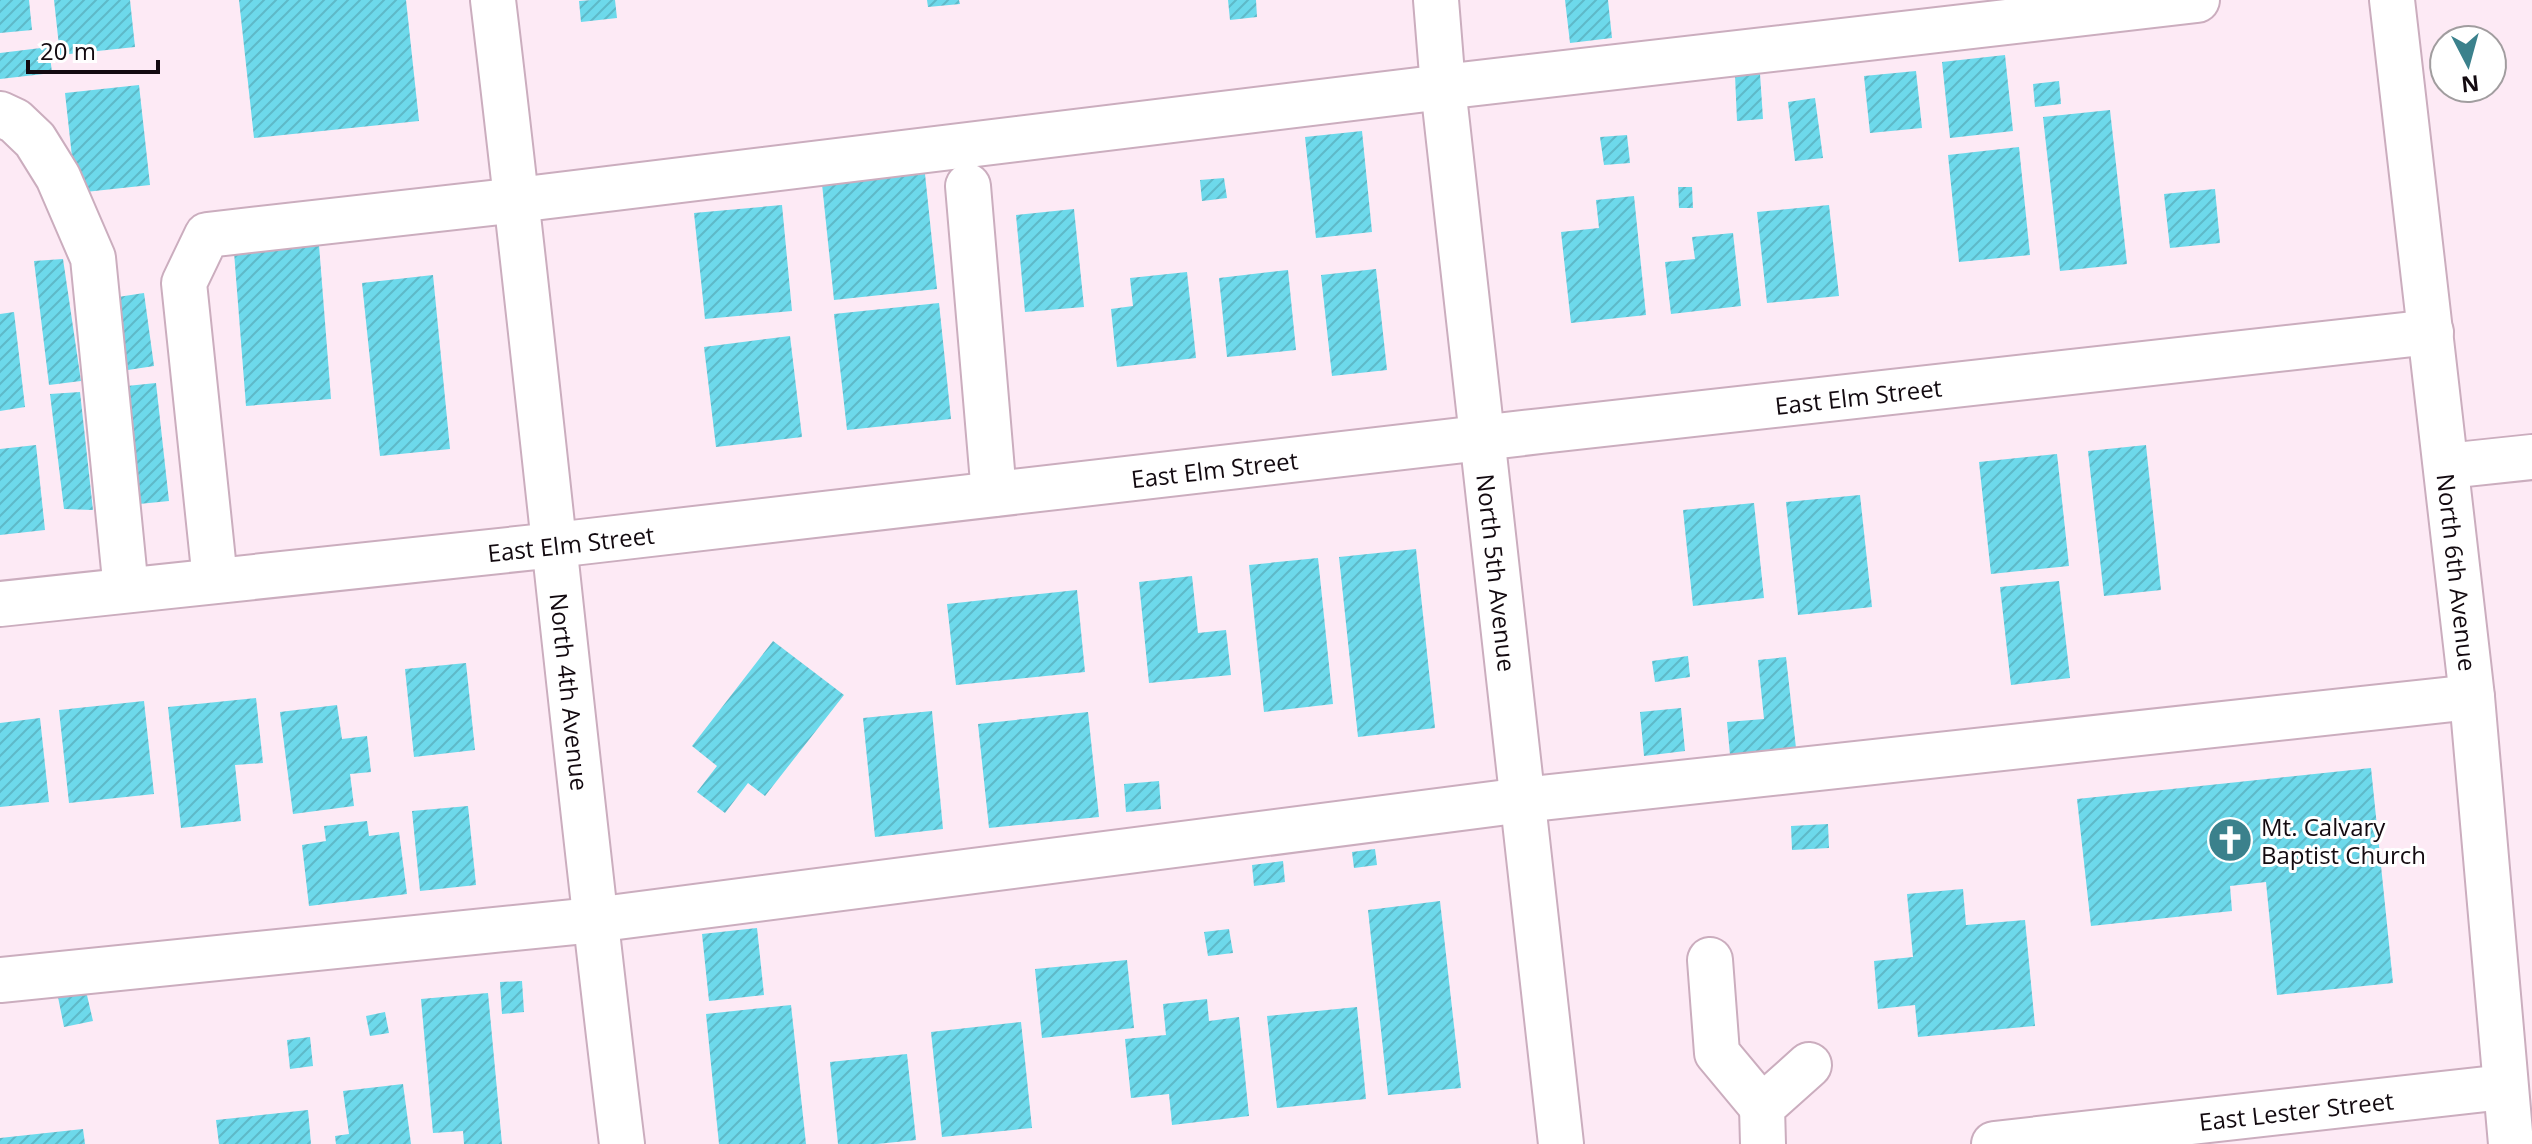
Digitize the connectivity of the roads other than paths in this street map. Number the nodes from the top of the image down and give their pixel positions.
1 (493, 0) edge
2 (1436, 0) edge
3 (2197, 0) edge
4 (2392, 0) edge
5 (1443, 87) junction
6 (0, 114) edge
7 (968, 186) dead end
8 (517, 200) junction
9 (2431, 332) junction
10 (1482, 438) junction
11 (2532, 457) edge
12 (2447, 466) junction
13 (994, 494) junction
14 (555, 545) junction
15 (215, 580) junction
16 (126, 590) junction
17 (0, 604) edge
18 (2472, 697) junction
19 (1523, 800) junction
20 (594, 920) junction
21 (1710, 960) dead end
22 (0, 980) edge
23 (1809, 1065) dead end
24 (2504, 1087) junction
25 (1762, 1125) edge
26 (622, 1144) edge
27 (1561, 1144) edge
28 (1994, 1144) edge
29 (2511, 1144) edge

1 - 8 street, North 4th Avenue
2 - 5 street, North 5th Avenue
3 - 5 street
4 - 9 street, North 6th Avenue
5 - 8 street
5 - 10 street, North 5th Avenue
6 - 16 street
7 - 13 street
8 - 14 street, North 4th Avenue
8 - 15 street
9 - 10 street, East Elm Street
9 - 12 street, North 6th Avenue
10 - 13 street, East Elm Street
10 - 19 street, North 5th Avenue
11 - 12 street
12 - 18 street, North 6th Avenue
13 - 14 street, East Elm Street
14 - 15 street, East Elm Street
14 - 20 street, North 4th Avenue
15 - 16 street, East Elm Street
16 - 17 street, East Elm Street
18 - 19 street
18 - 24 street, North 6th Avenue
19 - 20 street
19 - 27 street, North 5th Avenue
20 - 22 street
20 - 26 street, North 4th Avenue
21 - 25 street
23 - 25 street
24 - 28 street, East Lester Street
24 - 29 street, North 6th Avenue

